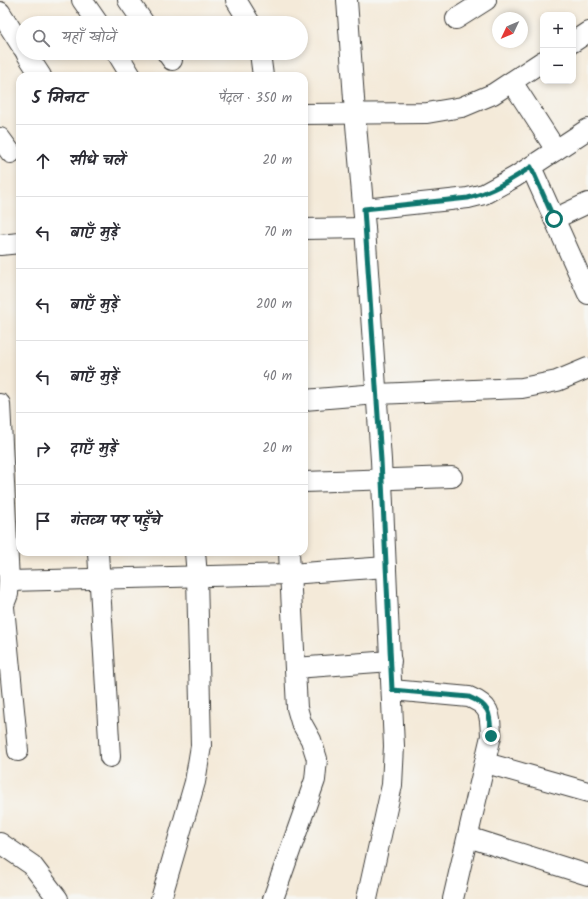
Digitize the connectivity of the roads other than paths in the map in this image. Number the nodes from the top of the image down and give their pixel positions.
1 (82, 0) edge
2 (128, 0) edge
3 (236, 0) edge
4 (347, 0) edge
5 (486, 0) edge
6 (0, 12) edge
7 (93, 16) edge
8 (139, 16) edge
9 (246, 16) edge
10 (456, 19) dead end
11 (588, 32) edge
12 (16, 37) edge
13 (576, 40) edge
14 (31, 60) edge
15 (121, 60) edge
16 (261, 60) edge
17 (540, 63) edge
18 (38, 72) edge
19 (129, 72) edge
20 (262, 72) edge
21 (512, 82) junction
22 (355, 113) junction
23 (308, 114) edge
24 (588, 130) edge
25 (556, 150) junction
26 (531, 167) junction
27 (588, 203) edge
28 (365, 219) junction
29 (554, 219) junction
30 (308, 228) edge
31 (16, 243) edge
32 (0, 245) edge
33 (588, 294) edge
34 (588, 368) edge
35 (377, 394) junction
36 (308, 400) edge
37 (0, 404) edge
38 (452, 478) dead end
39 (382, 480) junction
40 (308, 482) edge
41 (4, 535) edge
42 (98, 556) edge
43 (195, 556) edge
44 (289, 556) edge
45 (386, 567) junction
46 (290, 574) junction
47 (197, 576) junction
48 (100, 578) junction
49 (9, 581) junction
50 (2, 611) edge
51 (391, 661) junction
52 (295, 668) junction
53 (392, 690) junction
54 (18, 751) dead end
55 (110, 756) dead end
56 (486, 763) junction
57 (588, 792) edge
58 (468, 837) junction
59 (0, 843) edge
60 (588, 875) edge
61 (58, 899) edge
62 (161, 899) edge
63 (273, 899) edge
64 (367, 899) edge
65 (453, 899) edge

1 - 7 street
2 - 8 street
3 - 9 street
4 - 22 street
5 - 10 street
6 - 12 street
11 - 13 street
14 - 18 street
15 - 19 street
16 - 20 street
17 - 21 street
21 - 22 street
21 - 25 street
22 - 23 street
22 - 28 street
24 - 25 street
25 - 26 street
26 - 28 street
26 - 29 street
27 - 29 street
28 - 30 street
28 - 35 street
29 - 33 street
31 - 32 street
34 - 35 street
35 - 36 street
35 - 39 street
37 - 41 street
38 - 39 street
39 - 40 street
39 - 45 street
41 - 49 street
42 - 48 street
43 - 47 street
44 - 46 street
45 - 46 street
45 - 51 street
46 - 47 street
46 - 52 street
47 - 48 street
47 - 62 street
48 - 49 street
48 - 55 street
49 - 50 street
50 - 54 street
51 - 52 street
51 - 53 street
52 - 63 street
53 - 56 street
53 - 64 street
56 - 57 street
56 - 58 street
58 - 60 street
58 - 65 street
59 - 61 street

